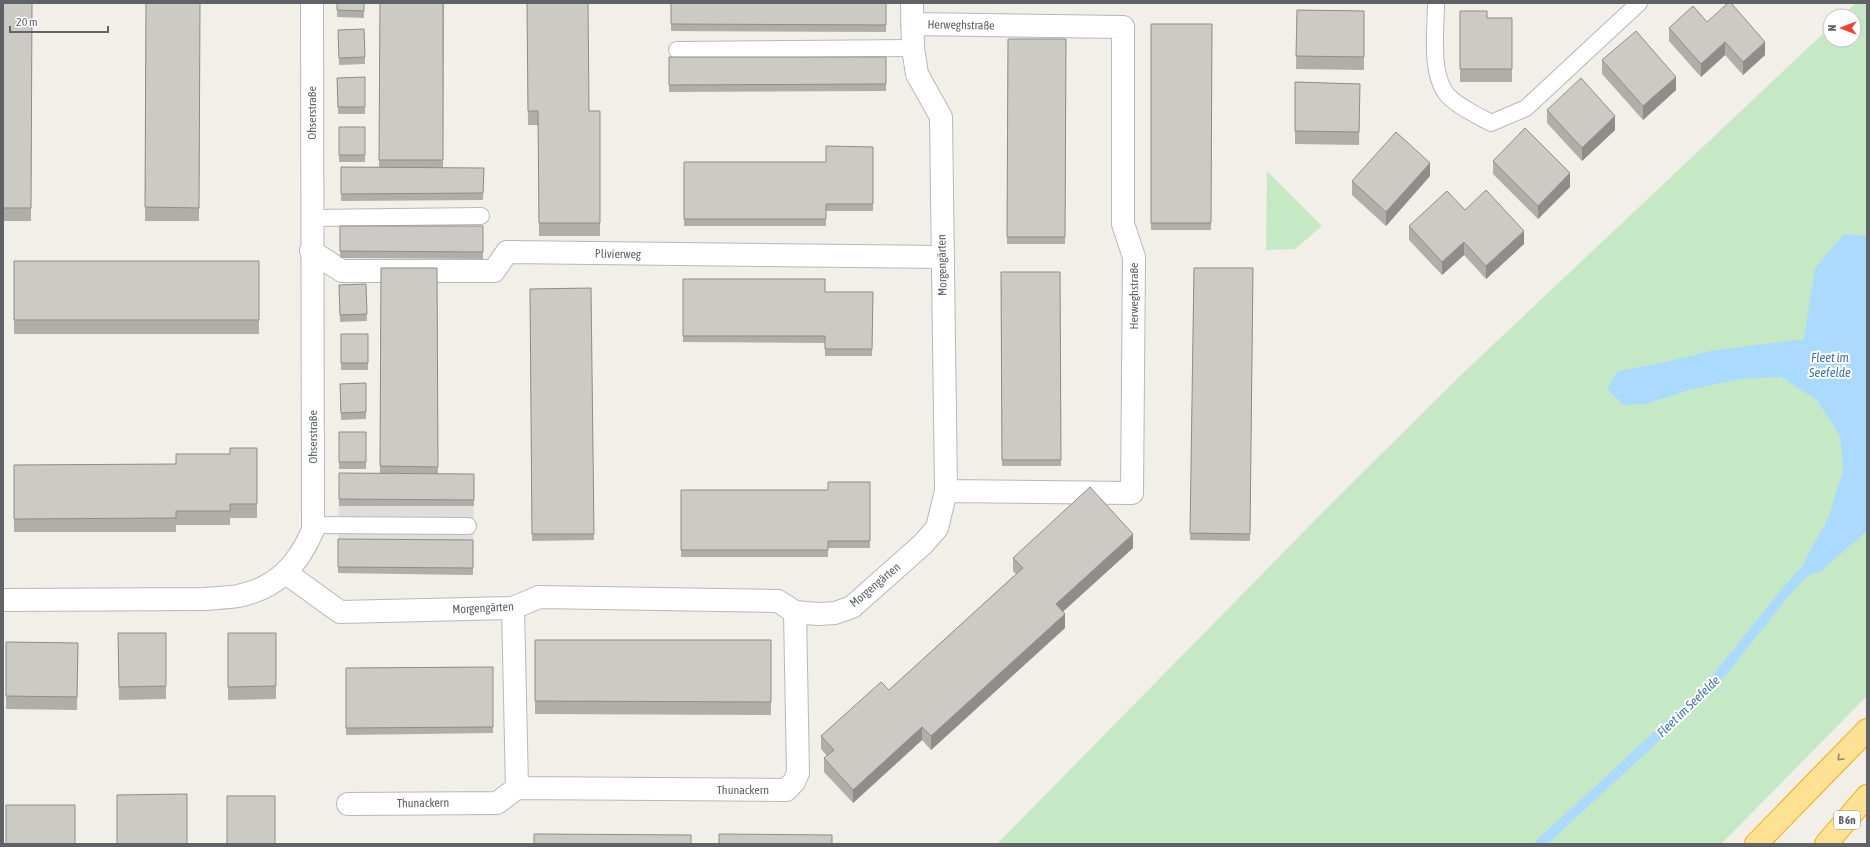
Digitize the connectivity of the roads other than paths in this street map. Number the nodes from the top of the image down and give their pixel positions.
1 (312, 3) edge
2 (1436, 3) edge
3 (1639, 3) edge
4 (912, 14) edge
5 (913, 48) junction
6 (677, 50) dead end
7 (481, 216) dead end
8 (312, 218) junction
9 (311, 251) junction
10 (942, 257) junction
11 (946, 491) junction
12 (313, 525) junction
13 (468, 526) dead end
14 (286, 574) junction
15 (3, 600) edge
16 (513, 608) junction
17 (795, 612) junction
18 (1867, 730) edge
19 (517, 788) junction
20 (1867, 796) edge
21 (348, 804) dead end
22 (1756, 844) edge
23 (1826, 844) edge

1 - 8 street, Ohserstraße
2 - 3 lane
4 - 5 street, Morgengärten
4 - 11 street, Herweghstraße
5 - 6 lane
5 - 10 street, Morgengärten
7 - 8 lane
8 - 9 street, Ohserstraße
9 - 10 street, Plivierweg
9 - 12 street, Ohserstraße
10 - 11 street, Morgengärten
11 - 17 street, Morgengärten
12 - 13 lane
12 - 14 street, Ohserstraße
14 - 15 street, Ohserstraße
14 - 16 street, Morgengärten
16 - 17 street, Morgengärten
16 - 19 street
17 - 19 street, Thunackern
18 -> 22 highway
19 - 21 street, Thunackern
20 - 23 highway, B 6n

